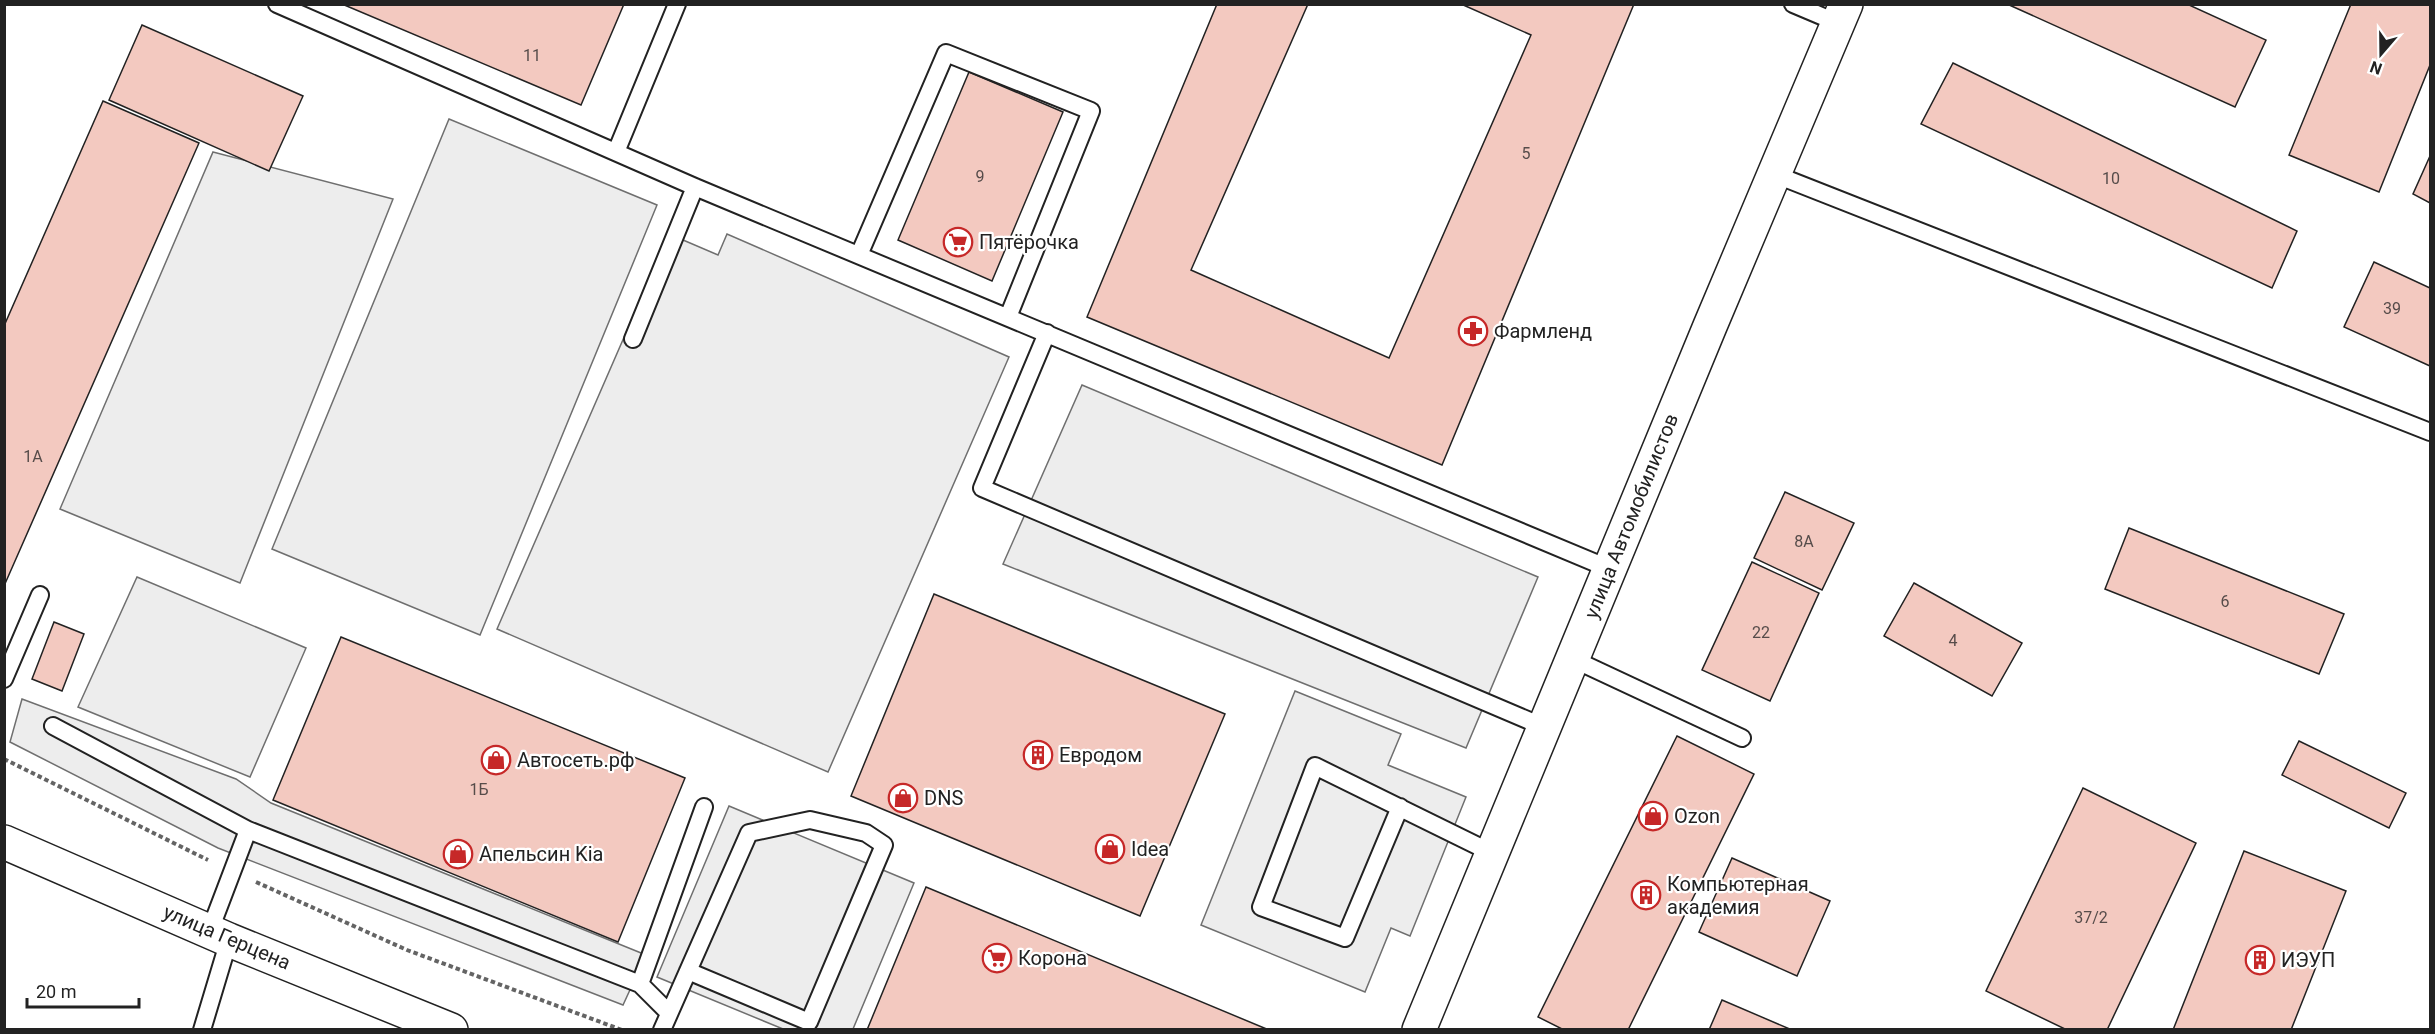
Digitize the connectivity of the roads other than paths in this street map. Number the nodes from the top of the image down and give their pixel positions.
1 (277, 4) edge
2 (677, 4) edge
3 (1793, 4) edge
4 (1842, 14) edge
5 (616, 152) junction
6 (1774, 174) junction
7 (695, 187) junction
8 (858, 255) junction
9 (1008, 317) junction
10 (1047, 333) junction
11 (633, 339) dead end
12 (2430, 432) edge
13 (1610, 569) junction
14 (40, 595) dead end
15 (1573, 659) junction
16 (4, 679) edge
17 (53, 726) dead end
18 (1544, 727) junction
19 (1742, 738) dead end
20 (704, 807) dead end
21 (1400, 807) junction
22 (248, 830) junction
23 (4, 842) edge
24 (1492, 853) junction
25 (220, 935) junction
26 (688, 971) junction
27 (640, 984) junction
28 (669, 1013) junction
29 (202, 1029) edge
30 (451, 1029) edge
31 (662, 1029) edge
32 (1419, 1029) edge

1 - 5 lane
2 - 5 lane
3 - 4 lane
4 - 6 street, улица Автомобилистов
5 - 7 lane
6 - 12 lane
6 - 13 street, улица Автомобилистов
7 - 8 lane
7 - 11 lane
8 - 9 lane
8 - 9 lane
9 - 10 lane
10 - 13 lane
10 - 18 lane
13 - 15 street, улица Автомобилистов
14 - 16 lane
15 - 18 street, улица Автомобилистов
15 - 19 lane
17 - 22 lane
18 - 24 street, улица Автомобилистов
20 - 27 lane
21 - 21 lane
21 - 24 lane
22 - 25 lane
22 - 27 lane
23 - 25 street, улица Герцена
24 - 32 street, улица Автомобилистов
25 - 29 lane
25 - 30 street, улица Герцена
26 - 26 lane
26 - 28 lane
27 - 28 lane
28 - 31 lane

